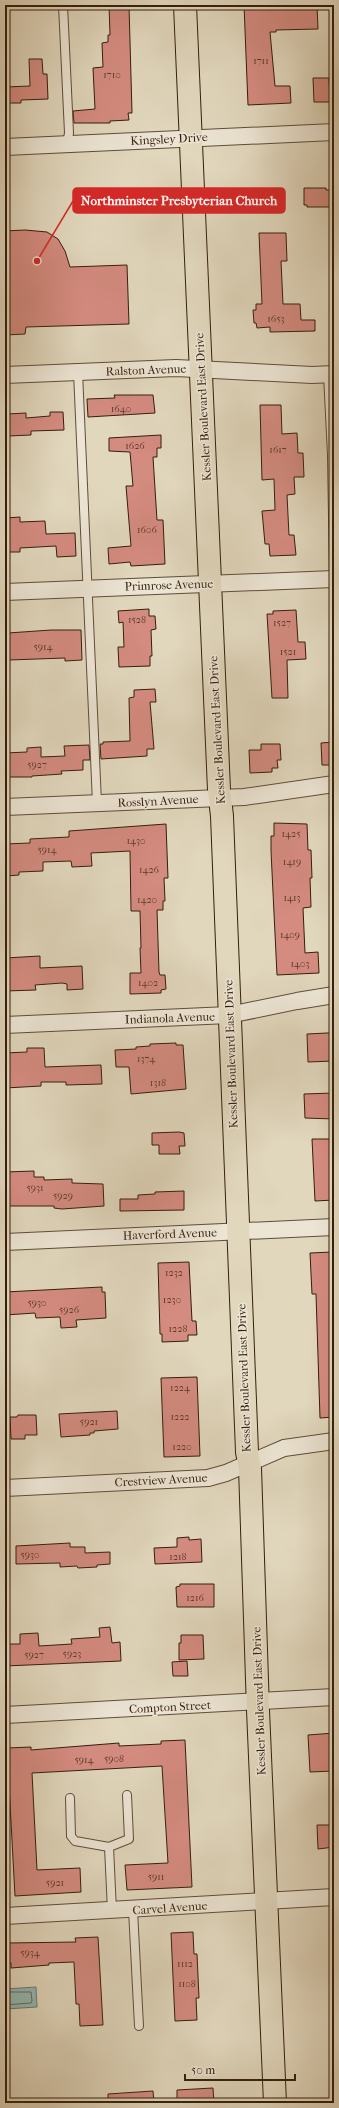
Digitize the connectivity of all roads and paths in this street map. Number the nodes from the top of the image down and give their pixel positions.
1 (63, 5) edge
2 (186, 5) edge
3 (334, 132) edge
4 (191, 138) junction
5 (67, 144) junction
6 (5, 147) edge
7 (201, 368) junction
8 (78, 372) junction
9 (331, 374) edge
10 (5, 376) edge
11 (334, 579) edge
12 (211, 583) junction
13 (87, 588) junction
14 (5, 592) edge
15 (334, 784) edge
16 (221, 798) junction
17 (97, 803) junction
18 (5, 807) edge
19 (334, 995) edge
20 (229, 1015) junction
21 (5, 1025) edge
22 (334, 1227) edge
23 (238, 1232) junction
24 (5, 1242) edge
25 (334, 1441) edge
26 (248, 1463) junction
27 (5, 1488) edge
28 (334, 1697) edge
29 (258, 1702) junction
30 (5, 1715) edge
31 (127, 1795) dead end
32 (70, 1798) dead end
33 (109, 1847) junction
34 (334, 1897) edge
35 (268, 1902) junction
36 (133, 1910) junction
37 (112, 1911) junction
38 (5, 1916) edge
39 (139, 2026) dead end
40 (275, 2103) edge

1 - 5 lane
2 - 4 main road, Kessler Boulevard East Drive
3 - 4 street, Kingsley Drive
4 - 5 street, Kingsley Drive
4 - 7 main road, Kessler Boulevard East Drive
5 - 6 street, Kingsley Drive
7 - 8 street, Ralston Avenue
7 - 9 street, Ralston Avenue
7 - 12 main road, Kessler Boulevard East Drive
8 - 10 street, Ralston Avenue
8 - 13 lane
9 - 11 lane
11 - 12 street, Primrose Avenue
12 - 13 street, Primrose Avenue
12 - 16 main road, Kessler Boulevard East Drive
13 - 14 street, Primrose Avenue
13 - 17 lane
15 - 16 street, Rosslyn Avenue
16 - 17 street, Rosslyn Avenue
16 - 20 main road, Kessler Boulevard East Drive
17 - 18 street, Rosslyn Avenue
19 - 20 street, Indianola Avenue
20 - 21 street, Indianola Avenue
20 - 23 main road, Kessler Boulevard East Drive
22 - 23 street, Haverford Avenue
23 - 24 street, Haverford Avenue
23 - 26 main road, Kessler Boulevard East Drive
25 - 26 street, Crestview Avenue
26 - 27 street, Crestview Avenue
26 - 29 main road, Kessler Boulevard East Drive
28 - 29 street, Compton Street
29 - 30 street, Compton Street
29 - 35 main road, Kessler Boulevard East Drive
31 - 33 lane
32 - 33 lane
33 - 37 lane
34 - 35 street, Carvel Avenue
35 - 36 street, Carvel Avenue
35 - 40 main road, Kessler Boulevard East Drive
36 - 37 street, Carvel Avenue
36 - 39 lane
37 - 38 street, Carvel Avenue

